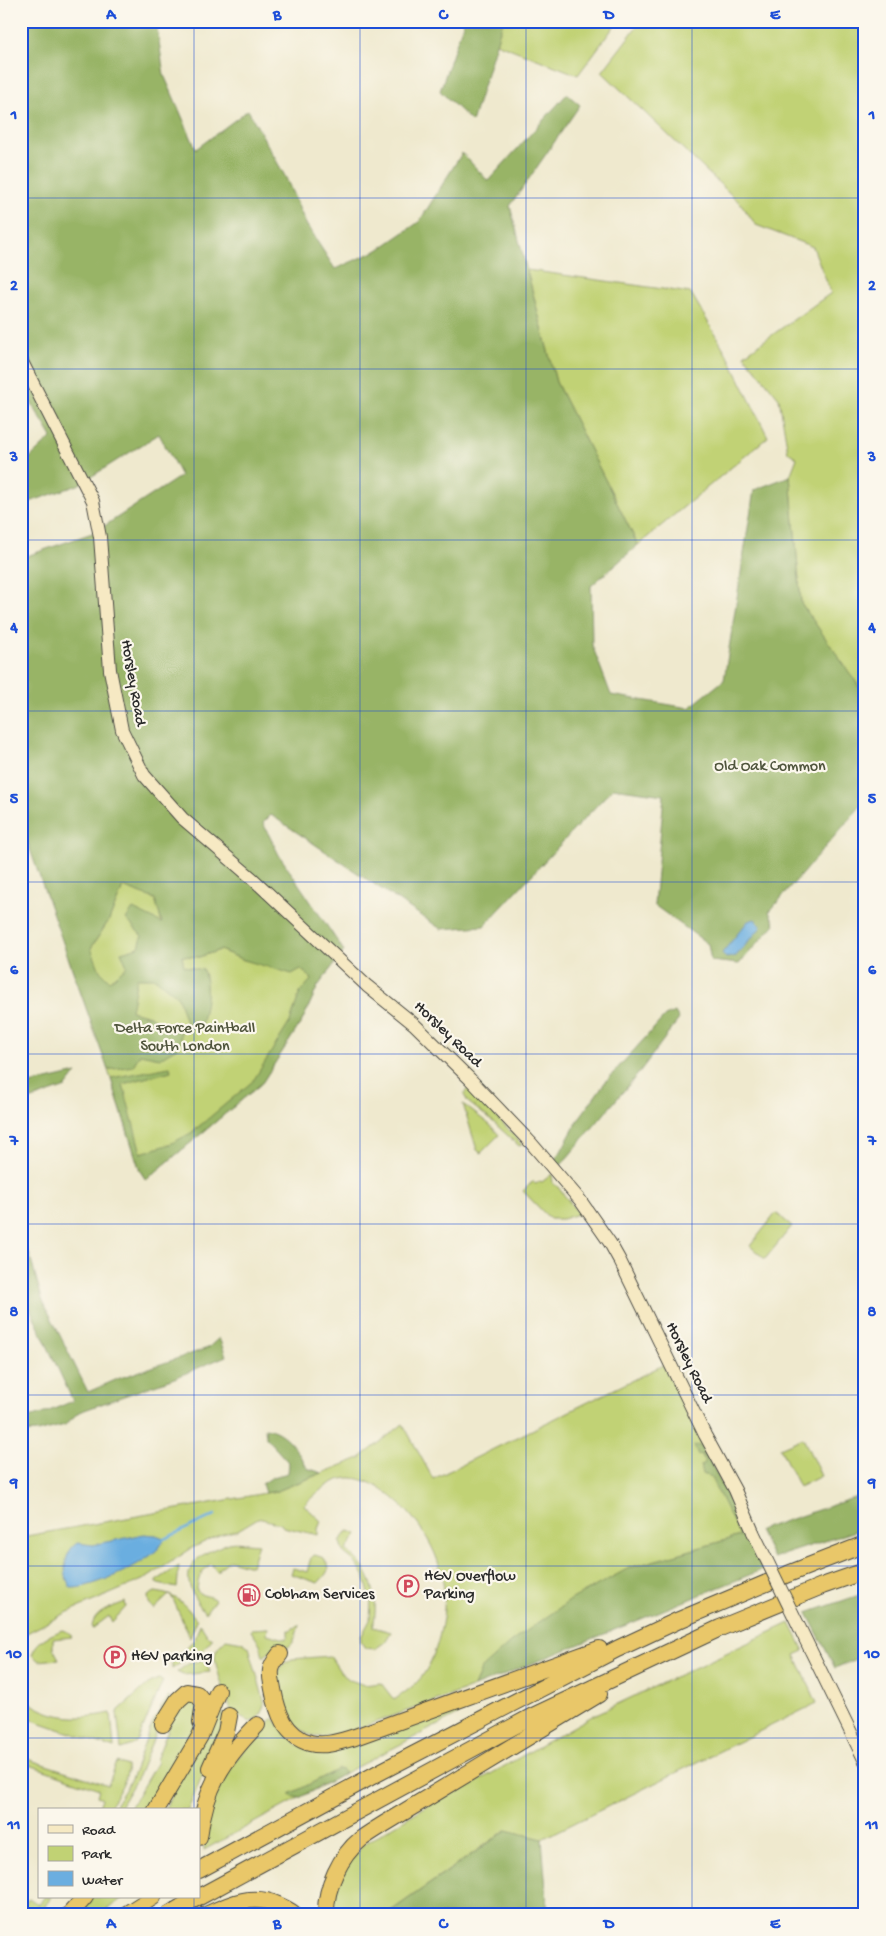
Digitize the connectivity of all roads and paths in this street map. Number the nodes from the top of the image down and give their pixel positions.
1 (21, 360) edge
2 (865, 1544) edge
3 (865, 1571) edge
4 (679, 1620) junction
5 (280, 1654) dead end
6 (636, 1668) junction
7 (218, 1691) dead end
8 (229, 1716) dead end
9 (163, 1724) dead end
10 (257, 1725) dead end
11 (193, 1748) junction
12 (865, 1760) edge
13 (157, 1808) edge
14 (194, 1808) edge
15 (200, 1831) edge
16 (205, 1867) edge
17 (200, 1895) edge
18 (84, 1898) edge
19 (152, 1898) edge
20 (182, 1898) edge
21 (196, 1898) edge
22 (198, 1898) edge
23 (69, 1915) edge
24 (125, 1915) edge
25 (168, 1915) edge
26 (180, 1915) edge
27 (192, 1915) edge
28 (206, 1915) edge
29 (295, 1915) edge
30 (326, 1915) edge

1 - 12 street, Horsley Road, bridge
2 - 4 highway
3 - 6 highway
4 - 5 highway
4 - 16 highway
6 - 17 highway
6 - 30 highway
7 - 11 highway
8 - 14 highway
9 - 11 highway
10 - 15 highway
11 - 13 highway
18 - 23 highway
19 - 24 highway
20 - 26 highway
21 - 25 highway, bridge
22 - 27 highway
28 - 29 highway

